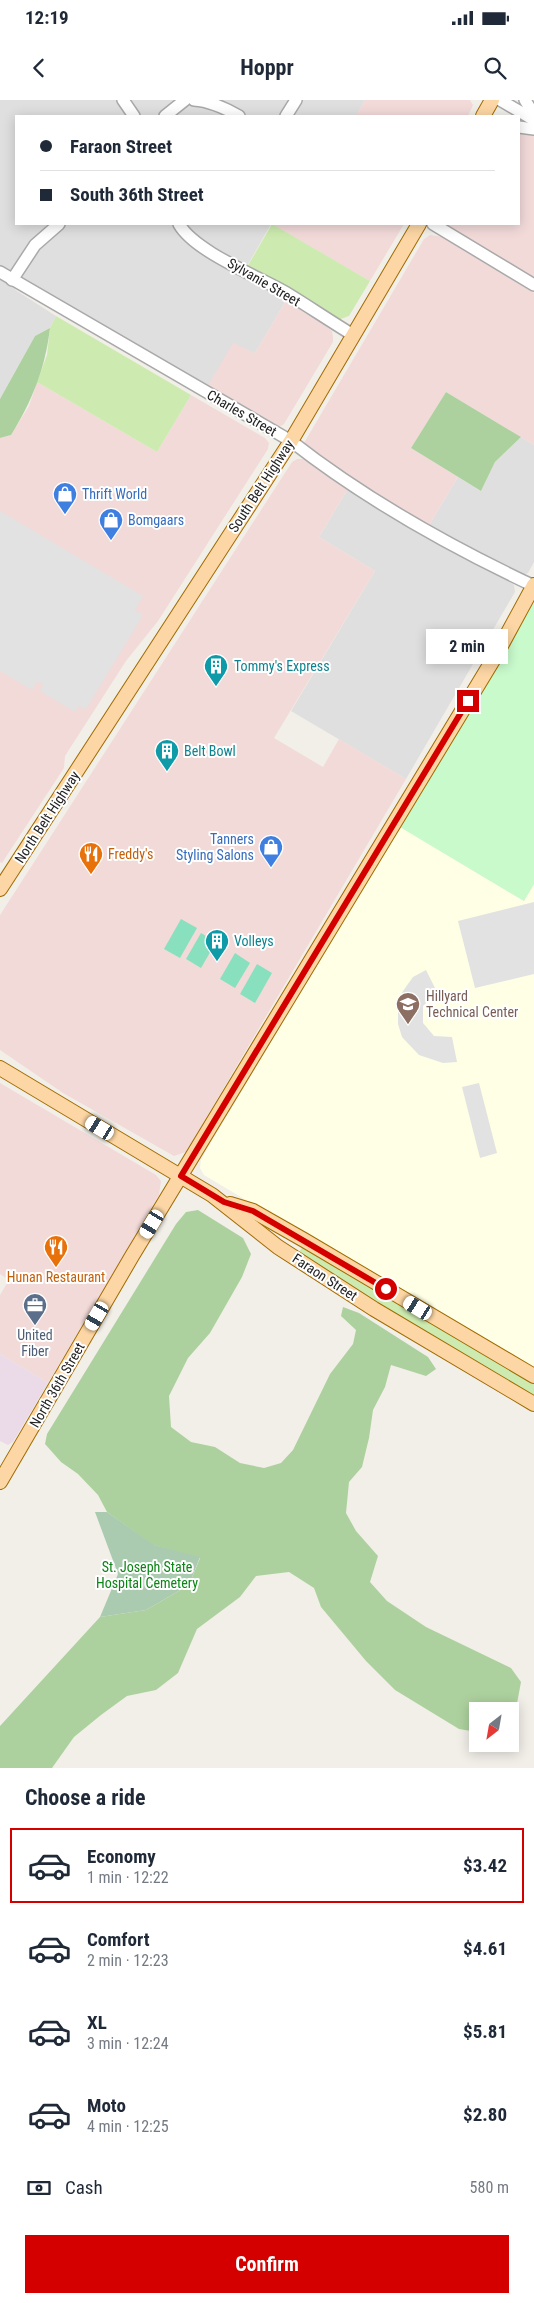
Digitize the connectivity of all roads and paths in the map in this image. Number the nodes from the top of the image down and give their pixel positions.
1 (123, 100) edge
2 (185, 100) edge
3 (194, 100) edge
4 (296, 100) edge
5 (492, 100) edge
6 (500, 100) edge
7 (525, 100) edge
8 (133, 115) edge
9 (167, 115) edge
10 (237, 115) edge
11 (287, 115) edge
12 (483, 115) edge
13 (534, 115) edge
14 (534, 120) edge
15 (520, 127) edge
16 (534, 130) edge
17 (59, 225) edge
18 (180, 225) edge
19 (418, 225) edge
20 (434, 225) edge
21 (0, 272) edge
22 (12, 280) junction
23 (534, 285) edge
24 (353, 335) junction
25 (291, 441) junction
26 (534, 586) edge
27 (95, 744) joint
28 (0, 889) edge
29 (0, 1068) edge
30 (181, 1176) junction
31 (224, 1202) junction
32 (534, 1376) edge
33 (534, 1404) edge
34 (0, 1482) edge

1 - 8 street
2 - 9 street
3 - 10 street
4 - 11 street
5 - 12 main road
6 - 14 street
7 - 13 street
15 - 16 street
17 - 22 street
18 - 24 street, Sylvanie Street
19 - 24 main road, South Belt Highway
20 - 23 street
21 - 22 street, Charles Street
22 - 25 street, Charles Street
24 - 25 main road, South Belt Highway
25 - 26 street, Charles Street
25 - 27 main road, South Belt Highway
26 - 30 main road, North 36th Street
27 - 28 main road, North Belt Highway
29 - 30 main road, Faraon Street
30 - 31 main road, Faraon Street
30 - 34 main road, North 36th Street
31 - 32 main road, Faraon Street
31 - 33 main road, Faraon Street

